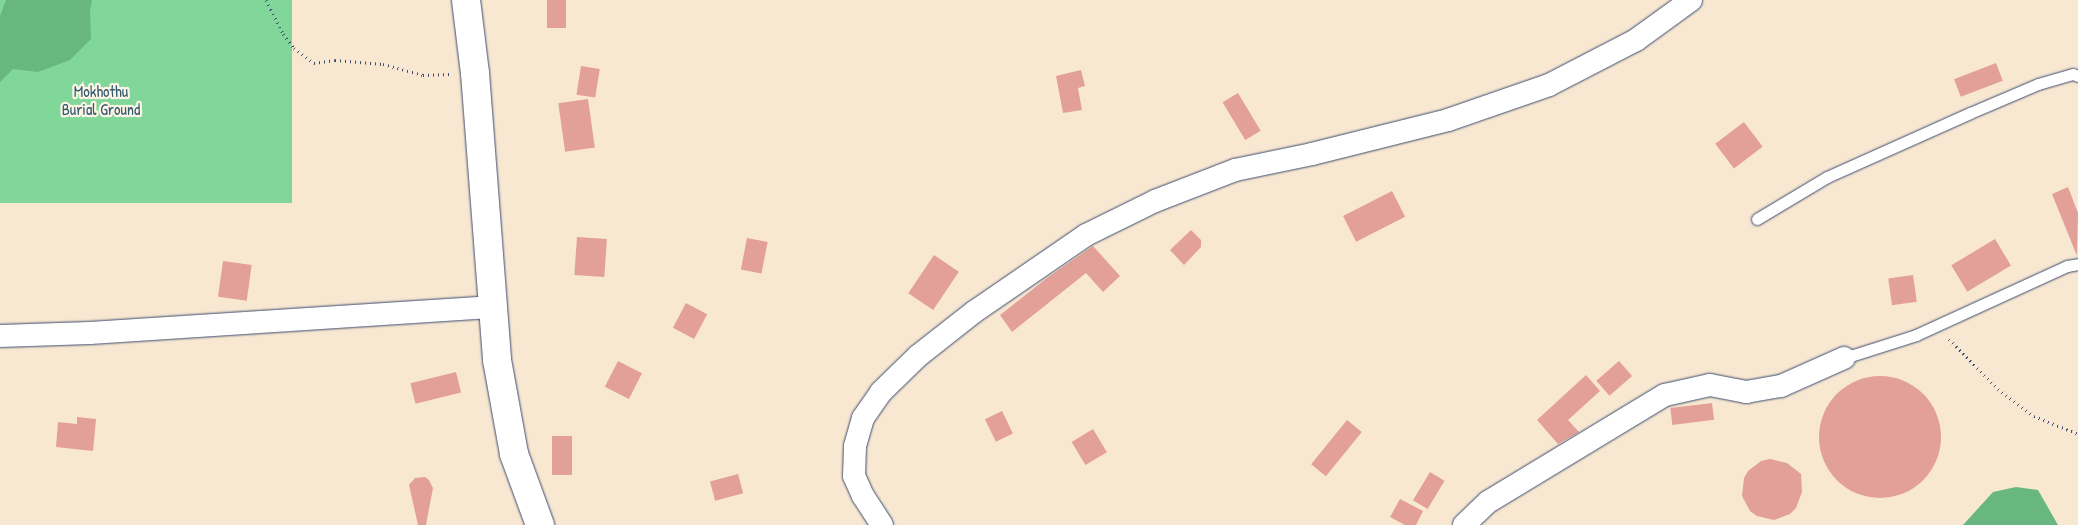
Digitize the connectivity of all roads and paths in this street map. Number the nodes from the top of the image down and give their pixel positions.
1 (266, 0) edge
2 (466, 0) edge
3 (1691, 0) edge
4 (475, 73) junction
5 (2078, 76) edge
6 (1757, 218) dead end
7 (2078, 264) edge
8 (494, 307) junction
9 (1937, 326) junction
10 (0, 336) edge
11 (1844, 358) joint
12 (2078, 434) edge
13 (540, 525) edge
14 (882, 525) edge
15 (1464, 525) edge

1 - 4 path
2 - 4 main road
3 - 14 street
4 - 8 main road
5 - 6 lane
7 - 9 lane
8 - 10 street
8 - 13 main road
9 - 11 lane
9 - 12 path
11 - 15 street

